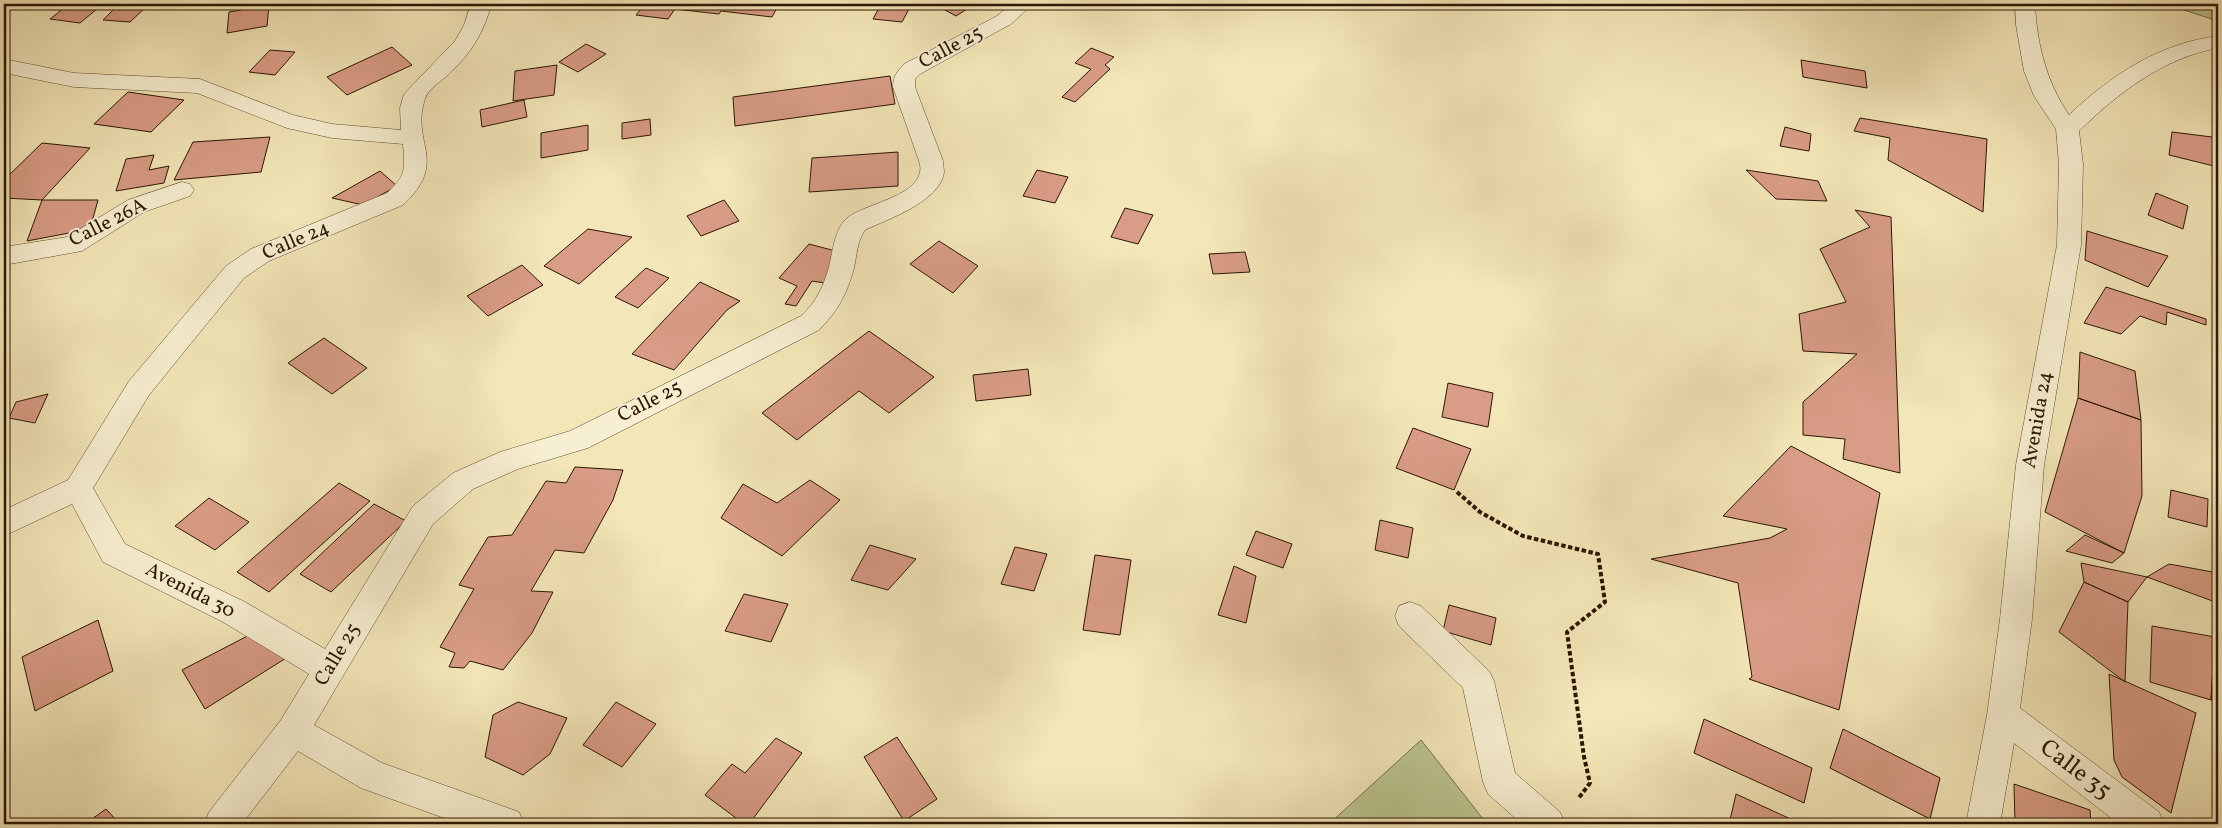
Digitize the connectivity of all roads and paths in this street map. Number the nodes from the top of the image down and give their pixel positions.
1 (481, 4) edge
2 (1023, 4) edge
3 (2026, 14) edge
4 (2218, 42) edge
5 (4, 66) edge
6 (2068, 129) junction
7 (413, 138) junction
8 (182, 190) dead end
9 (4, 256) edge
10 (78, 488) junction
11 (1457, 492) dead end
12 (4, 524) edge
13 (1410, 616) dead end
14 (329, 669) junction
15 (2003, 715) junction
16 (293, 731) junction
17 (1575, 804) dead end
18 (221, 824) edge
19 (507, 824) edge
20 (1548, 824) edge
21 (1983, 824) edge
22 (2147, 824) edge

1 - 7 street, Calle 24
2 - 14 street, Calle 25
3 - 6 street
4 - 6 street
5 - 7 street
6 - 15 street, Avenida 24
7 - 10 street, Calle 24
8 - 9 street, Calle 26A
10 - 12 street
10 - 14 street, Avenida 30
11 - 17 path
13 - 20 street
14 - 16 street, Calle 25
15 - 21 street, Avenida 24
15 - 22 street, Calle 35
16 - 18 street, Calle 25
16 - 19 street

